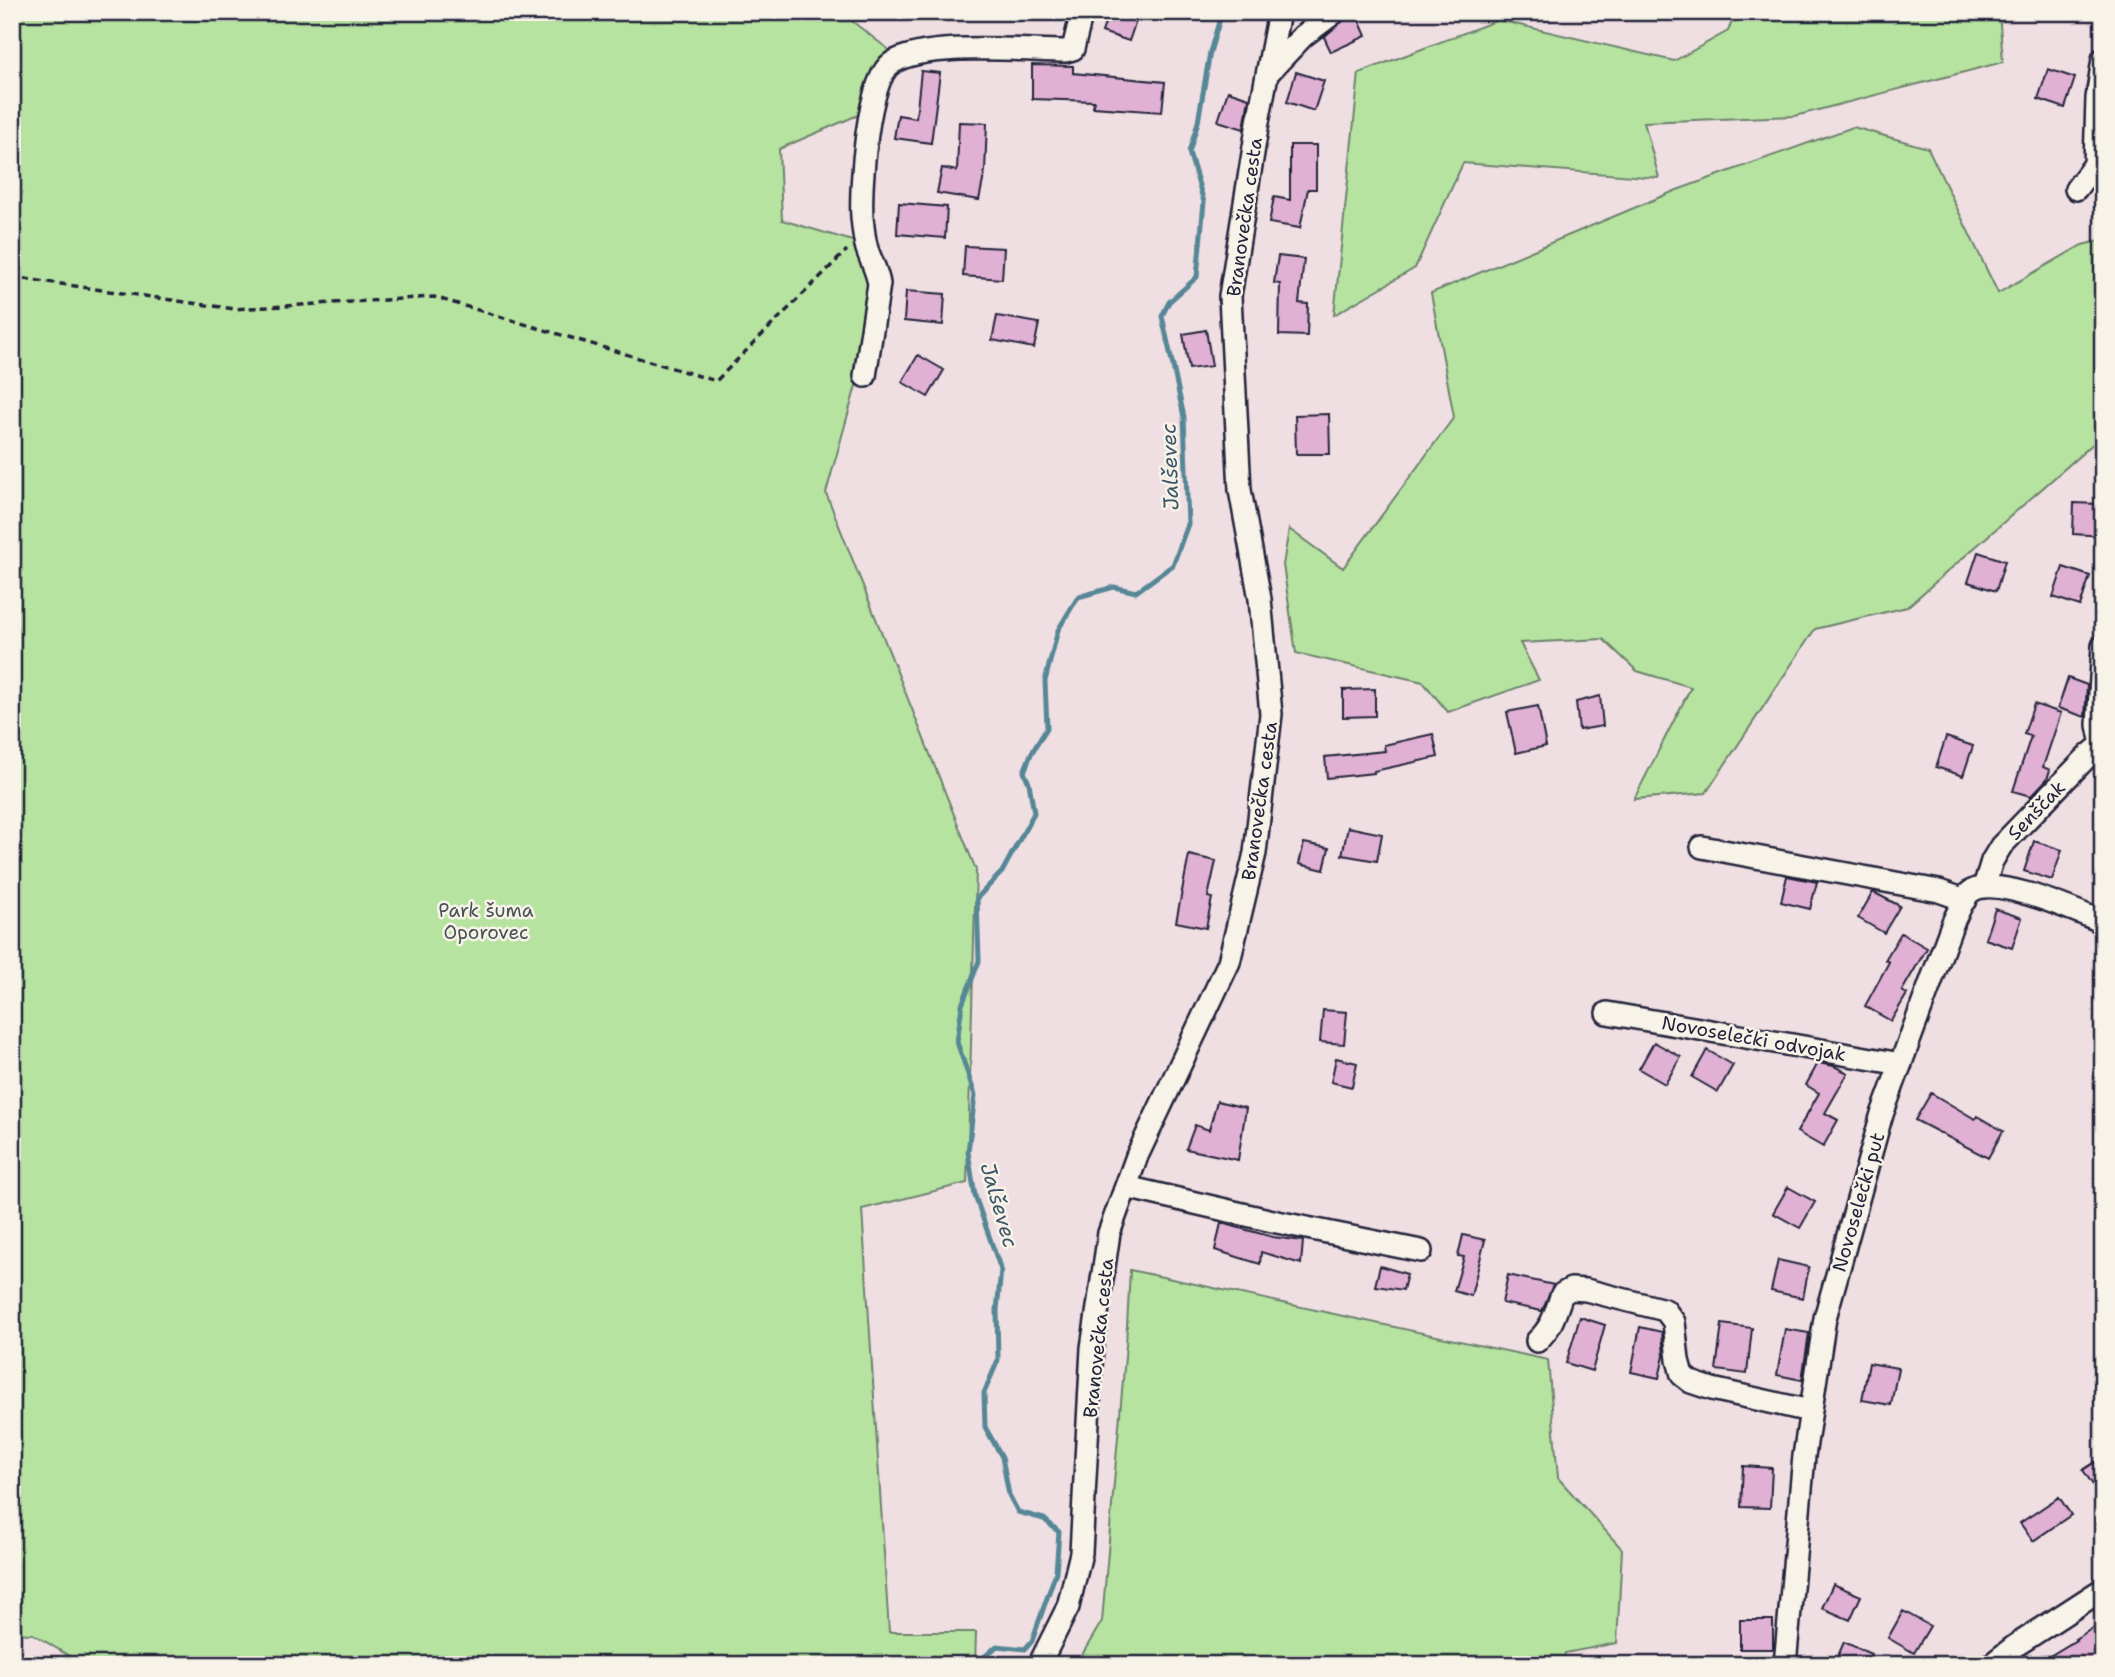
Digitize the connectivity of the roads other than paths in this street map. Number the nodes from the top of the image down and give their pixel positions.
1 (1082, 12) edge
2 (1279, 12) edge
3 (1335, 12) edge
4 (2103, 59) edge
5 (1268, 72) junction
6 (2076, 188) dead end
7 (865, 376) dead end
8 (2103, 646) edge
9 (2102, 744) edge
10 (1702, 847) dead end
11 (1983, 887) junction
12 (1965, 900) junction
13 (2103, 922) edge
14 (1607, 1013) dead end
15 (1901, 1064) junction
16 (1126, 1187) junction
17 (1421, 1251) dead end
18 (1537, 1340) dead end
19 (1811, 1411) junction
20 (2103, 1589) edge
21 (1039, 1665) edge
22 (1785, 1665) edge
23 (1991, 1665) edge

1 - 7 street
2 - 5 street, Branovečka cesta
3 - 5 street
4 - 6 street
5 - 16 street, Branovečka cesta
8 - 9 street
9 - 11 street, Senščak
10 - 12 street
11 - 12 street
11 - 13 street
12 - 15 street, Novoselečki put
14 - 15 street, Novoselečki odvojak
15 - 19 street, Novoselečki put
16 - 17 street
16 - 21 street, Branovečka cesta
18 - 19 street
19 - 22 street, Novoselečki put
20 - 23 street

